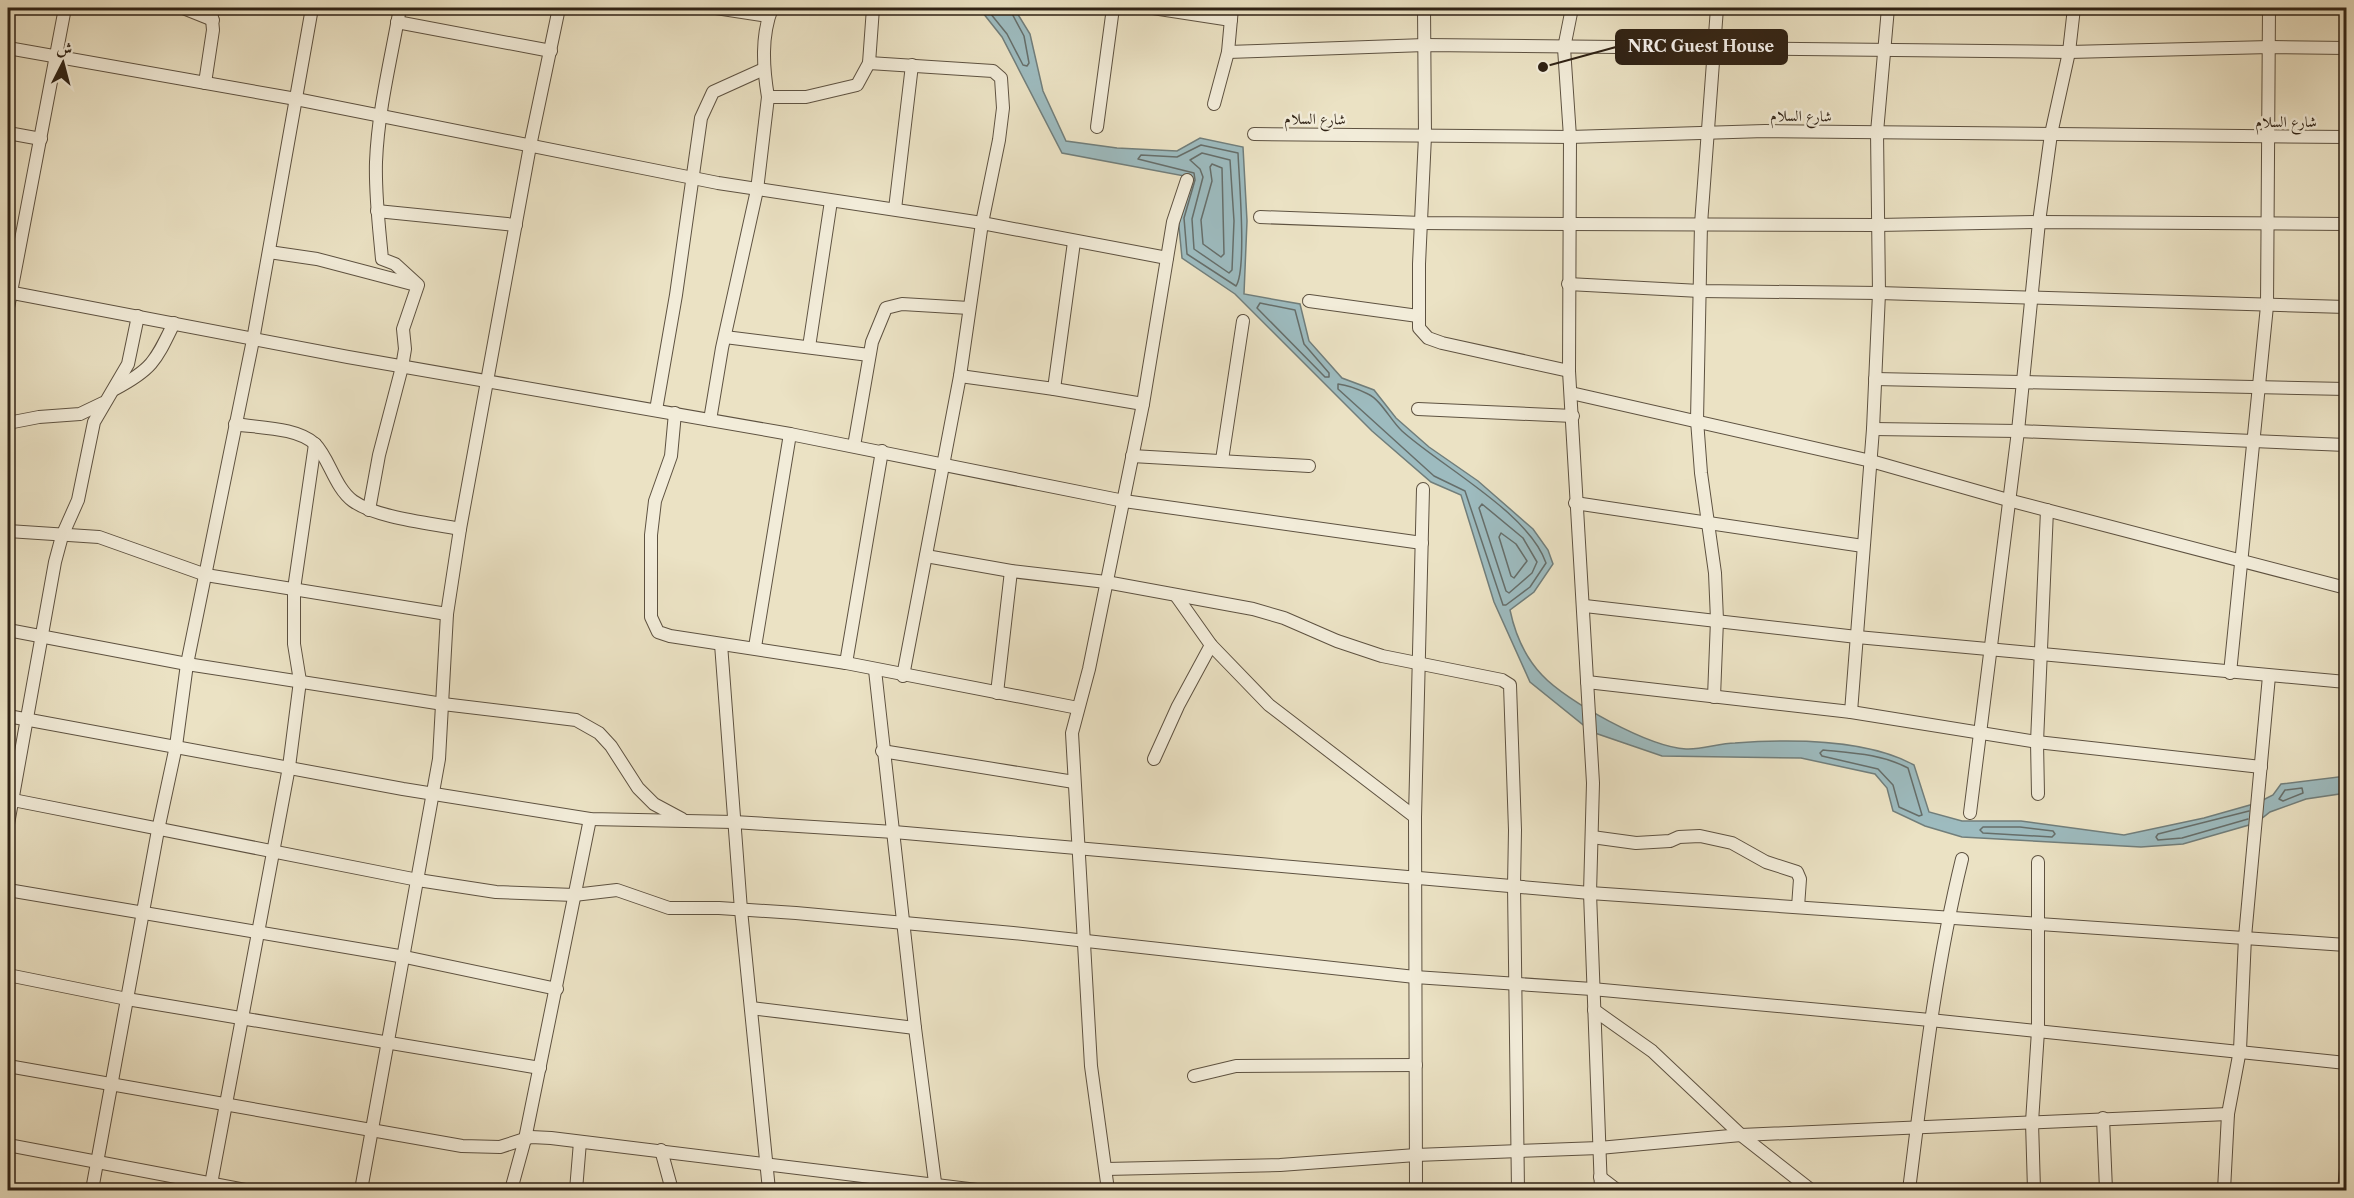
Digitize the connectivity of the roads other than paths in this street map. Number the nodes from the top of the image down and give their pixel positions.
1 (183, 8) edge
2 (312, 8) edge
3 (400, 8) edge
4 (559, 8) edge
5 (716, 8) edge
6 (873, 8) edge
7 (1113, 8) edge
8 (1153, 8) edge
9 (1424, 8) edge
10 (1572, 8) edge
11 (1717, 8) edge
12 (1888, 8) edge
13 (2074, 8) edge
14 (2269, 8) edge
15 (64, 9) edge
16 (770, 12) edge
17 (212, 14) edge
18 (1231, 14) edge
19 (397, 22) junction
20 (1425, 45) junction
21 (2270, 46) junction
22 (1713, 47) junction
23 (8, 48) edge
24 (1564, 48) junction
25 (2346, 48) edge
26 (551, 51) junction
27 (1885, 51) junction
28 (1228, 52) junction
29 (2069, 52) junction
30 (57, 56) junction
31 (868, 63) junction
32 (912, 65) junction
33 (764, 69) junction
34 (205, 83) junction
35 (768, 97) junction
36 (296, 99) junction
37 (1214, 104) dead end
38 (380, 117) junction
39 (1097, 127) dead end
40 (1877, 132) junction
41 (8, 133) edge
42 (1706, 133) junction
43 (1254, 134) dead end
44 (2051, 134) junction
45 (1425, 135) junction
46 (1570, 137) junction
47 (2269, 137) junction
48 (2346, 137) edge
49 (40, 139) junction
50 (530, 146) junction
51 (691, 178) junction
52 (1187, 180) dead end
53 (757, 190) junction
54 (831, 201) junction
55 (895, 209) junction
56 (377, 211) junction
57 (1260, 217) dead end
58 (2039, 222) junction
59 (982, 223) junction
60 (1422, 223) junction
61 (1569, 224) junction
62 (1701, 224) junction
63 (2346, 224) edge
64 (516, 225) junction
65 (1878, 225) junction
66 (2268, 225) junction
67 (1074, 242) junction
68 (269, 252) junction
69 (1167, 258) junction
70 (1568, 284) junction
71 (418, 285) junction
72 (1700, 291) junction
73 (10, 293) edge
74 (1879, 293) junction
75 (2030, 298) junction
76 (1309, 301) dead end
77 (2266, 306) junction
78 (2346, 307) edge
79 (8, 308) edge
80 (969, 308) junction
81 (138, 316) junction
82 (1418, 316) junction
83 (1243, 321) dead end
84 (174, 323) junction
85 (725, 337) junction
86 (253, 340) junction
87 (809, 347) junction
88 (869, 356) junction
89 (402, 367) junction
90 (1569, 371) junction
91 (960, 376) junction
92 (1875, 379) junction
93 (487, 382) junction
94 (2022, 382) junction
95 (2259, 386) junction
96 (1054, 389) junction
97 (2346, 389) edge
98 (114, 390) junction
99 (1571, 393) junction
100 (103, 403) junction
101 (1143, 404) junction
102 (1418, 409) dead end
103 (656, 410) junction
104 (675, 413) junction
105 (1573, 416) junction
106 (710, 420) junction
107 (1697, 420) junction
108 (8, 423) edge
109 (235, 424) junction
110 (1873, 429) junction
111 (2018, 431) junction
112 (790, 434) junction
113 (2254, 441) junction
114 (315, 444) junction
115 (2346, 445) edge
116 (854, 446) junction
117 (882, 451) junction
118 (1132, 456) junction
119 (1222, 460) junction
120 (1871, 461) junction
121 (942, 463) junction
122 (1309, 466) dead end
123 (1423, 489) dead end
124 (2008, 500) junction
125 (1124, 501) junction
126 (1575, 503) junction
127 (369, 510) junction
128 (2047, 510) junction
129 (1709, 524) junction
130 (460, 529) junction
131 (8, 531) edge
132 (62, 536) junction
133 (1422, 543) junction
134 (1863, 546) junction
135 (926, 556) junction
136 (2242, 561) junction
137 (1011, 571) junction
138 (206, 575) junction
139 (1106, 582) junction
140 (2346, 588) edge
141 (294, 589) junction
142 (1177, 597) junction
143 (1584, 606) junction
144 (447, 614) junction
145 (1717, 620) junction
146 (8, 630) edge
147 (42, 636) junction
148 (1857, 637) junction
149 (721, 644) junction
150 (1211, 645) junction
151 (754, 647) junction
152 (1990, 647) junction
153 (2040, 652) junction
154 (846, 663) junction
155 (187, 664) junction
156 (1419, 666) junction
157 (875, 670) junction
158 (2230, 673) junction
159 (903, 676) junction
160 (2269, 676) junction
161 (300, 681) junction
162 (1587, 682) junction
163 (2346, 682) edge
164 (997, 693) junction
165 (1714, 698) junction
166 (443, 704) junction
167 (1078, 708) junction
168 (1851, 712) junction
169 (8, 716) edge
170 (27, 720) junction
171 (1978, 735) junction
172 (2037, 742) junction
173 (176, 746) junction
174 (882, 751) junction
175 (1154, 759) dead end
176 (289, 767) junction
177 (2260, 767) junction
178 (1074, 782) junction
179 (433, 794) junction
180 (2038, 794) dead end
181 (10, 800) edge
182 (1970, 813) dead end
183 (1415, 817) junction
184 (590, 819) junction
185 (688, 821) junction
186 (734, 822) junction
187 (8, 824) edge
188 (158, 830) junction
189 (894, 832) junction
190 (1592, 837) junction
191 (1078, 848) junction
192 (272, 851) junction
193 (1962, 859) dead end
194 (2038, 862) dead end
195 (1416, 877) junction
196 (418, 880) junction
197 (1514, 886) junction
198 (8, 890) edge
199 (1590, 893) junction
200 (574, 895) junction
201 (1798, 907) junction
202 (741, 910) junction
203 (144, 912) junction
204 (1948, 916) junction
205 (2039, 923) junction
206 (904, 924) junction
207 (256, 931) junction
208 (2245, 938) junction
209 (1085, 940) junction
210 (2346, 945) edge
211 (405, 957) junction
212 (8, 975) edge
213 (1415, 977) junction
214 (1514, 983) junction
215 (557, 989) junction
216 (1592, 989) junction
217 (127, 999) junction
218 (751, 1008) junction
219 (1594, 1010) junction
220 (242, 1018) junction
221 (1930, 1020) junction
222 (915, 1028) junction
223 (2038, 1031) junction
224 (389, 1043) junction
225 (2240, 1050) junction
226 (2346, 1064) edge
227 (1416, 1065) junction
228 (8, 1066) edge
229 (540, 1068) junction
230 (1194, 1076) dead end
231 (111, 1084) junction
232 (227, 1105) junction
233 (2228, 1114) junction
234 (2103, 1118) junction
235 (2032, 1122) junction
236 (1917, 1128) junction
237 (372, 1131) junction
238 (1741, 1135) junction
239 (525, 1139) junction
240 (580, 1142) junction
241 (8, 1145) edge
242 (1599, 1148) junction
243 (662, 1150) junction
244 (1516, 1151) junction
245 (1416, 1155) junction
246 (98, 1162) junction
247 (766, 1163) junction
248 (1106, 1169) junction
249 (2346, 1169) edge
250 (1600, 1177) junction
251 (212, 1185) junction
252 (936, 1188) edge
253 (92, 1191) edge
254 (245, 1191) edge
255 (361, 1191) edge
256 (511, 1191) edge
257 (576, 1191) edge
258 (672, 1191) edge
259 (769, 1191) edge
260 (977, 1191) edge
261 (1108, 1191) edge
262 (1416, 1191) edge
263 (1518, 1191) edge
264 (1601, 1191) edge
265 (1617, 1191) edge
266 (1811, 1191) edge
267 (1909, 1191) edge
268 (2034, 1191) edge
269 (2106, 1191) edge
270 (2224, 1191) edge
271 (2344, 1191) edge

1 - 17 street
2 - 36 street
3 - 19 street
4 - 26 street
5 - 16 street
6 - 31 street
7 - 39 street
8 - 18 street
9 - 20 street
10 - 24 street
11 - 22 street
12 - 27 street
13 - 29 street
14 - 21 street
15 - 30 street
16 - 33 street
17 - 34 street
18 - 28 street
19 - 26 street
19 - 38 street
20 - 24 street
20 - 28 street
20 - 45 street
21 - 25 street
21 - 29 street
21 - 47 street
22 - 24 street
22 - 27 street
22 - 42 street
23 - 30 street
24 - 46 street
26 - 50 street
27 - 29 street
27 - 40 street
28 - 37 street
29 - 44 street
30 - 34 street
30 - 49 street
31 - 32 street
31 - 35 street
32 - 55 street
32 - 59 street
33 - 35 street
33 - 51 street
34 - 36 street
35 - 53 street
36 - 38 street
36 - 68 street
38 - 50 street
38 - 56 street
40 - 42 street, شارع السلام
40 - 44 street, شارع السلام
40 - 65 street
41 - 49 street
42 - 46 street, شارع السلام
42 - 62 street
43 - 45 street, شارع السلام
44 - 47 street, شارع السلام
44 - 58 street
45 - 46 street, شارع السلام
45 - 60 street
46 - 61 street
47 - 48 street, شارع السلام
47 - 66 street
49 - 73 street
50 - 51 street
50 - 64 street
51 - 53 street
51 - 103 street
52 - 69 street
53 - 54 street
53 - 85 street
54 - 55 street
54 - 87 street
55 - 59 street
56 - 64 street
56 - 71 street
57 - 60 street
58 - 65 street
58 - 66 street
58 - 75 street
59 - 67 street
59 - 80 street
60 - 61 street
60 - 82 street
61 - 62 street
61 - 70 street
62 - 65 street
62 - 72 street
63 - 66 street
64 - 93 street
65 - 74 street
66 - 77 street
67 - 69 street
67 - 96 street
68 - 71 street
68 - 86 street
69 - 101 street
70 - 72 street
70 - 90 street
71 - 89 street
72 - 74 street
72 - 107 street
73 - 79 street
73 - 81 street
74 - 75 street
74 - 92 street
75 - 77 street
75 - 94 street
76 - 82 street
77 - 78 street
77 - 95 street
80 - 88 street
80 - 91 street
81 - 84 street
81 - 98 street
82 - 90 street
83 - 119 street
84 - 86 street
84 - 98 street
85 - 87 street
85 - 106 street
86 - 89 street
86 - 109 street
87 - 88 street
88 - 116 street
89 - 93 street
89 - 127 street
90 - 99 street
91 - 96 street
91 - 121 street
92 - 94 street
92 - 110 street
93 - 103 street
93 - 130 street
94 - 95 street
94 - 111 street
95 - 97 street
95 - 113 street
96 - 101 street
98 - 100 street
99 - 105 street
99 - 107 street
100 - 108 street
100 - 132 street
101 - 118 street
102 - 105 street
103 - 104 street
104 - 106 street
104 - 149 street
105 - 126 street
106 - 112 street
107 - 120 street
107 - 129 street
109 - 114 street
109 - 138 street
110 - 111 street
110 - 120 street
111 - 113 street
111 - 124 street
112 - 116 street
112 - 151 street
113 - 115 street
113 - 136 street
114 - 127 street
114 - 141 street
116 - 117 street
117 - 121 street
117 - 154 street
118 - 119 street
118 - 125 street
119 - 122 street
120 - 124 street
120 - 134 street
121 - 125 street
121 - 135 street
123 - 133 street
124 - 128 street
124 - 152 street
125 - 133 street
125 - 139 street
126 - 129 street
126 - 143 street
127 - 130 street
128 - 136 street
128 - 153 street
129 - 134 street
129 - 145 street
130 - 144 street
131 - 132 street
132 - 138 street
132 - 147 street
133 - 156 street
134 - 148 street
135 - 137 street
135 - 159 street
136 - 140 street
136 - 158 street
137 - 139 street
137 - 164 street
138 - 141 street
138 - 155 street
139 - 142 street
139 - 167 street
141 - 144 street
141 - 161 street
142 - 150 street
142 - 156 street
143 - 145 street
143 - 162 street
144 - 166 street
145 - 148 street
145 - 165 street
146 - 147 street
147 - 155 street
147 - 170 street
148 - 152 street
148 - 168 street
149 - 151 street
149 - 186 street
150 - 175 street
150 - 183 street
151 - 154 street
152 - 153 street
152 - 171 street
153 - 158 street
153 - 172 street
154 - 157 street
155 - 161 street
155 - 173 street
156 - 183 street
156 - 197 street
157 - 159 street
157 - 174 street
158 - 160 street
159 - 164 street
160 - 163 street
160 - 177 street
161 - 166 street
161 - 176 street
162 - 165 street
162 - 190 street
164 - 167 street
165 - 168 street
166 - 179 street
166 - 185 street
167 - 178 street
168 - 171 street
169 - 170 street
170 - 173 street
170 - 181 street
171 - 172 street
171 - 182 street
172 - 177 street
172 - 180 street
173 - 176 street
173 - 188 street
174 - 178 street
174 - 189 street
176 - 179 street
176 - 192 street
177 - 208 street
178 - 191 street
179 - 184 street
179 - 196 street
181 - 187 street
181 - 188 street
183 - 195 street
184 - 185 street
184 - 200 street
185 - 186 street
186 - 189 street
186 - 202 street
188 - 192 street
188 - 203 street
189 - 191 street
189 - 206 street
190 - 199 street
190 - 201 street
191 - 195 street
191 - 209 street
192 - 196 street
192 - 207 street
193 - 204 street
194 - 205 street
195 - 197 street
195 - 213 street
196 - 200 street
196 - 211 street
197 - 199 street
197 - 214 street
198 - 203 street
199 - 201 street
199 - 216 street
200 - 202 street
200 - 215 street
201 - 204 street
202 - 206 street
202 - 218 street
203 - 207 street
203 - 217 street
204 - 205 street
204 - 221 street
205 - 208 street
205 - 223 street
206 - 209 street
206 - 222 street
207 - 211 street
207 - 220 street
208 - 210 street
208 - 225 street
209 - 213 street
209 - 248 street
211 - 215 street
211 - 224 street
212 - 217 street
213 - 214 street
213 - 227 street
214 - 216 street
214 - 244 street
215 - 229 street
216 - 219 street
216 - 221 street
217 - 220 street
217 - 231 street
218 - 222 street
218 - 247 street
219 - 238 street
219 - 242 street
220 - 224 street
220 - 232 street
221 - 223 street
221 - 236 street
222 - 252 street
223 - 225 street
223 - 235 street
224 - 229 street
224 - 237 street
225 - 226 street
225 - 233 street
227 - 230 street
227 - 245 street
228 - 231 street
229 - 239 street
231 - 232 street
231 - 246 street
232 - 237 street
232 - 251 street
233 - 234 street
233 - 270 street
234 - 235 street
234 - 269 street
235 - 236 street
235 - 268 street
236 - 238 street
236 - 267 street
237 - 239 street
237 - 255 street
238 - 242 street
238 - 266 street
239 - 240 street
239 - 256 street
240 - 243 street
240 - 257 street
241 - 246 street
242 - 244 street
242 - 250 street
243 - 247 street
243 - 258 street
244 - 245 street
244 - 263 street
245 - 248 street
245 - 262 street
246 - 251 street
246 - 253 street
247 - 252 street
247 - 259 street
248 - 261 street
249 - 271 street
250 - 264 street
250 - 265 street
251 - 254 street
252 - 260 street

